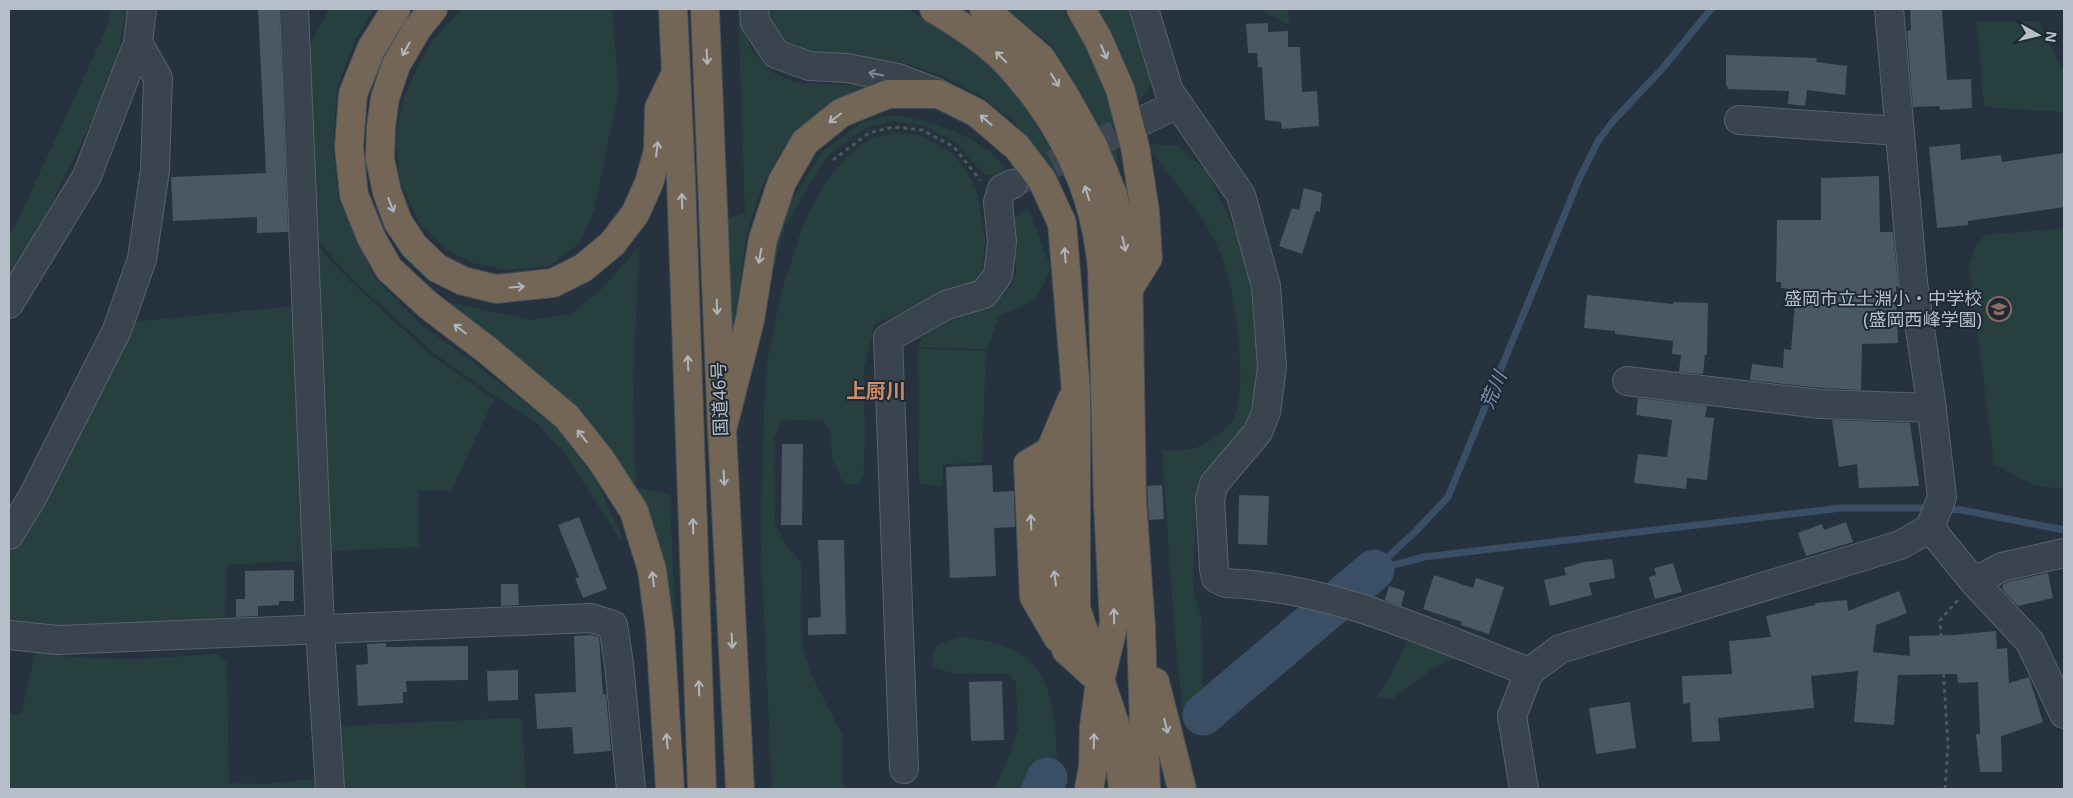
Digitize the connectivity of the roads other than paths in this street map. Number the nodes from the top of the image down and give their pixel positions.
1 (142, 9) edge
2 (294, 9) edge
3 (396, 9) edge
4 (433, 9) edge
5 (673, 9) edge
6 (705, 9) edge
7 (754, 9) edge
8 (934, 9) edge
9 (984, 9) edge
10 (1082, 9) edge
11 (1144, 9) edge
12 (1889, 9) edge
13 (138, 43) junction
14 (677, 70) junction
15 (939, 94) junction
16 (1178, 104) junction
17 (1144, 120) tunnel mouth
18 (1740, 120) dead end
19 (1899, 131) junction
20 (1005, 193) road end
21 (1102, 284) junction
22 (1128, 291) junction
23 (9, 304) edge
24 (1627, 381) dead end
25 (1084, 396) junction
26 (1932, 408) junction
27 (722, 430) junction
28 (1931, 526) junction
29 (9, 535) edge
30 (2064, 553) edge
31 (1974, 582) junction
32 (1141, 628) junction
33 (320, 630) junction
34 (9, 635) edge
35 (1529, 672) junction
36 (1100, 681) junction
37 (2064, 714) edge
38 (904, 768) dead end
39 (330, 789) edge
40 (631, 789) edge
41 (670, 789) edge
42 (702, 789) edge
43 (740, 789) edge
44 (1089, 789) edge
45 (1123, 789) edge
46 (1146, 789) edge
47 (1182, 789) edge
48 (1524, 789) edge

1 - 13 street
2 - 33 street
41 -> 3 highway
4 -> 14 highway
5 - 14 highway, 国道46号
6 -> 27 highway, 国道46号
15 -> 7 street
21 -> 8 highway
9 -> 22 highway
10 -> 22 highway
11 - 16 street
12 - 19 street
13 - 23 street
13 - 29 street
42 -> 14 highway, 国道46号
25 -> 15 highway
15 -> 27 highway
16 - 17 street
16 - 35 street
18 - 19 street
19 - 26 street
20 - 38 street
21 - 25 highway
36 -> 21 highway
22 - 32 highway
24 - 26 street
25 - 36 highway
36 -> 25 highway
26 - 28 street
27 -> 43 highway, 国道46号
28 - 31 street
28 - 35 street
30 - 31 street
31 - 37 street
32 - 46 highway
32 -> 47 highway
33 - 34 street
33 - 39 street
33 - 40 street
35 - 48 street
44 -> 36 highway
36 - 45 highway

